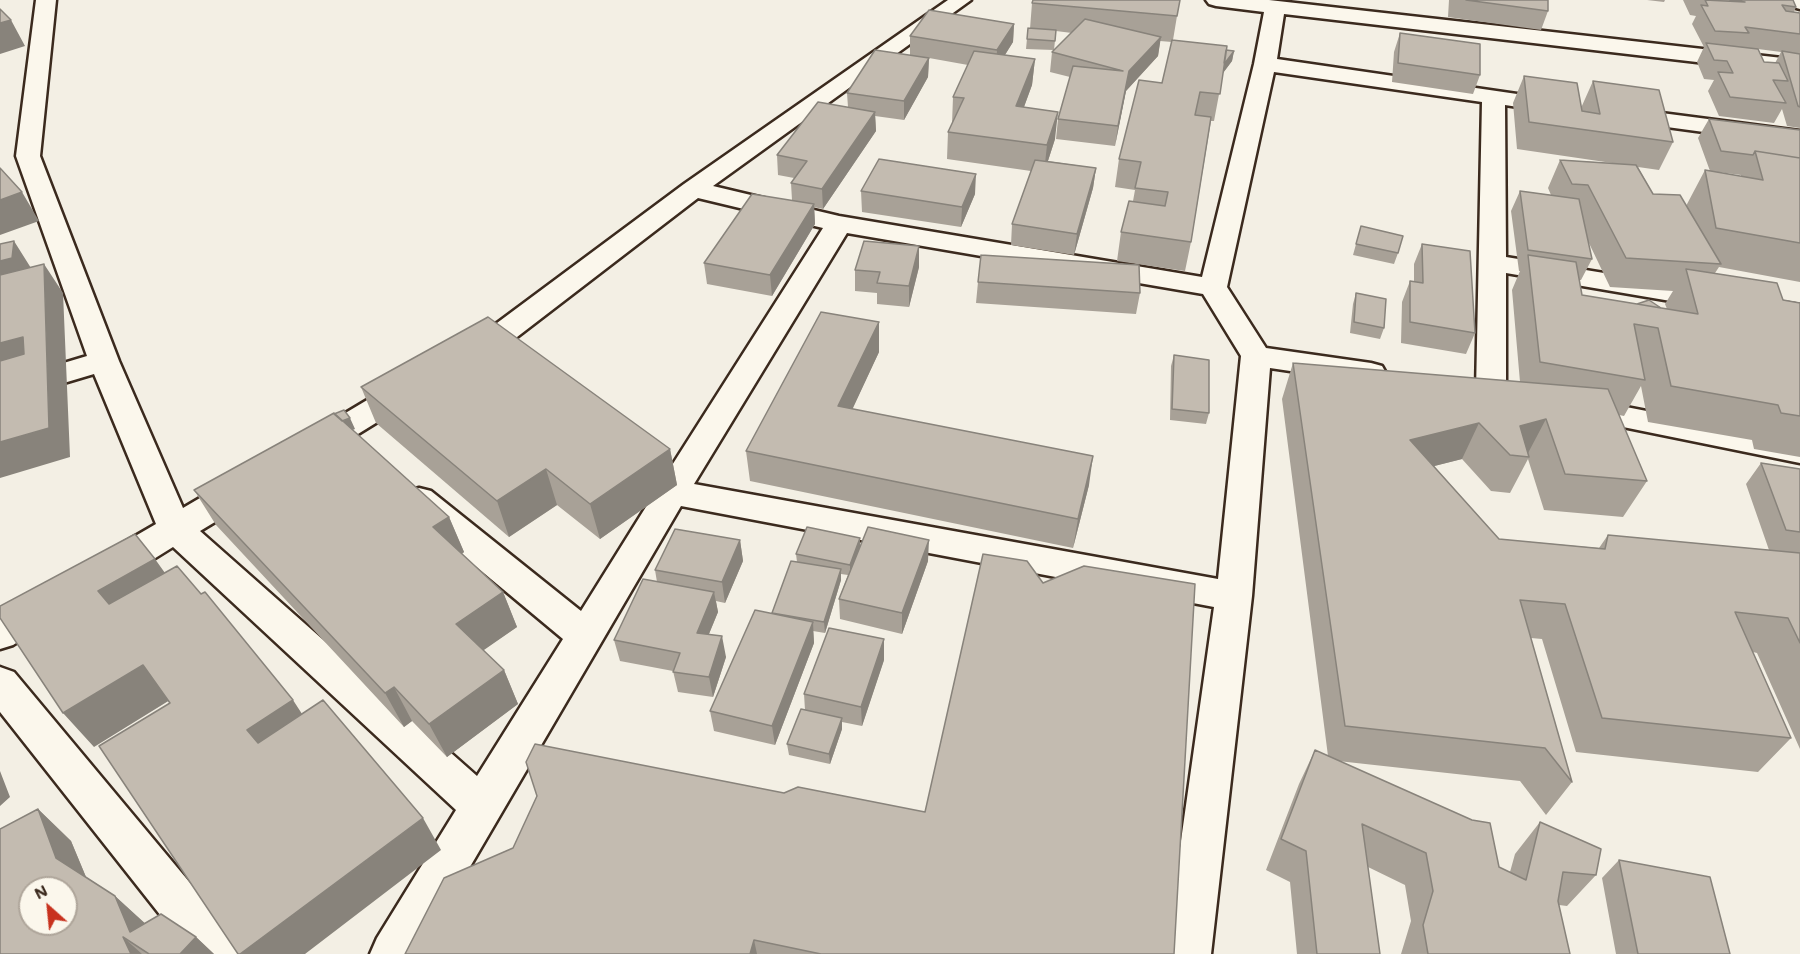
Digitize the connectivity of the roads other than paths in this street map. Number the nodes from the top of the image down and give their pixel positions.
1 (46, 0) edge
2 (961, 0) edge
3 (1216, 0) edge
4 (1275, 7) junction
5 (1265, 64) junction
6 (1800, 67) edge
7 (1494, 98) junction
8 (1576, 108) edge
9 (1600, 112) edge
10 (1800, 138) edge
11 (693, 189) junction
12 (839, 224) junction
13 (1493, 263) junction
14 (1213, 286) junction
15 (1800, 314) edge
16 (507, 330) junction
17 (532, 355) edge
18 (1256, 356) junction
19 (105, 361) junction
20 (1402, 377) edge
21 (1458, 386) edge
22 (0, 392) edge
23 (1548, 402) edge
24 (336, 433) junction
25 (1800, 452) edge
26 (364, 455) edge
27 (639, 459) edge
28 (392, 478) edge
29 (672, 492) junction
30 (175, 529) junction
31 (1234, 596) junction
32 (0, 634) edge
33 (585, 636) junction
34 (0, 683) edge
35 (482, 807) junction
36 (220, 954) edge
37 (393, 954) edge
38 (1188, 954) edge

1 - 19 street
2 - 11 street
3 - 4 street
4 - 5 street
4 - 6 street
5 - 7 street
5 - 14 street
7 - 8 street
7 - 13 street
9 - 10 street
11 - 12 street
11 - 16 street
12 - 14 street
12 - 29 street
13 - 15 street
13 - 21 street
14 - 18 street
16 - 17 street
16 - 24 street
18 - 20 street
18 - 31 street
19 - 22 street
19 - 30 street
23 - 25 street
24 - 26 street
24 - 30 street
27 - 29 street
28 - 33 street
29 - 31 street
29 - 33 street
30 - 32 street
30 - 35 street
31 - 38 street
33 - 35 street
34 - 36 street
35 - 37 street

